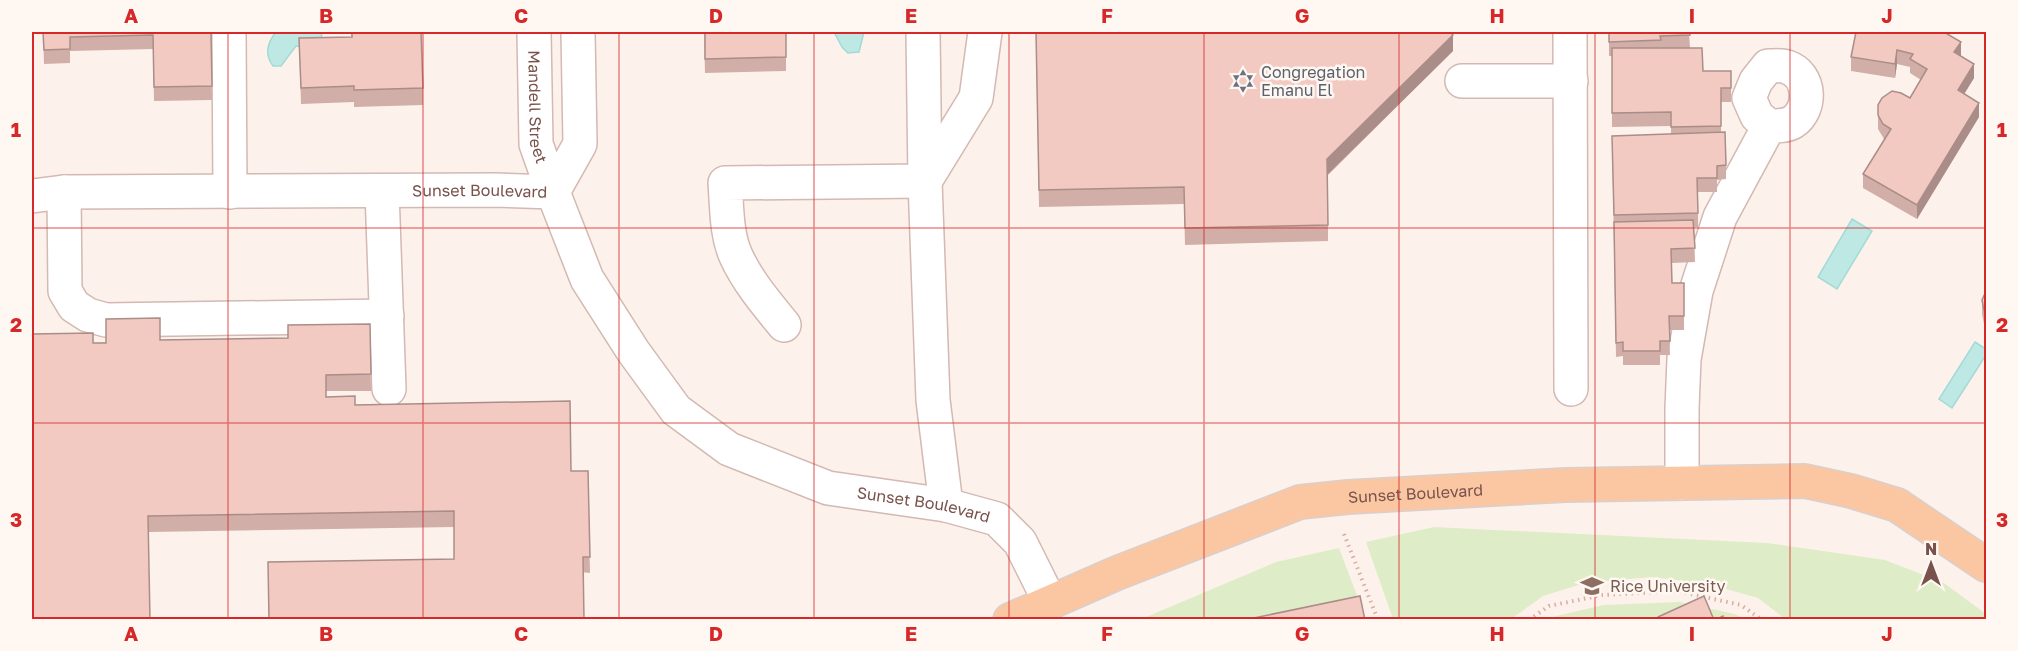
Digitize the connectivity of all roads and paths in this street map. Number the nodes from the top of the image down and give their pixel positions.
1 (229, 32) edge
2 (534, 32) edge
3 (578, 32) edge
4 (923, 32) edge
5 (985, 32) edge
6 (1570, 32) edge
7 (1462, 81) dead end
8 (1571, 81) junction
9 (1769, 126) dead end
10 (925, 181) junction
11 (382, 191) junction
12 (64, 192) junction
13 (230, 192) junction
14 (553, 192) junction
15 (32, 196) edge
16 (387, 316) junction
17 (784, 325) dead end
18 (389, 389) dead end
19 (1571, 389) dead end
20 (1682, 483) junction
21 (946, 505) junction
22 (1343, 531) dead end
23 (1986, 565) edge
24 (1050, 602) junction
25 (1010, 620) edge
26 (1378, 620) edge
27 (1529, 620) edge
28 (1762, 620) edge

1 - 13 street
2 - 14 street, Mandell Street
3 - 14 street, Mandell Street
4 - 10 street
5 - 10 street
6 - 8 street
7 - 8 street
8 - 19 street
9 - 20 street
10 - 17 street
10 - 21 street
11 - 13 street, Sunset Boulevard
11 - 14 street, Sunset Boulevard
11 - 16 street
12 - 13 street, Sunset Boulevard
12 - 15 street, Sunset Boulevard
12 - 16 street
14 - 21 street, Sunset Boulevard
16 - 18 street
20 - 23 main road, Sunset Boulevard
20 - 24 main road, Sunset Boulevard
21 - 24 street, Sunset Boulevard
22 - 26 path
24 - 25 main road
27 - 28 path

